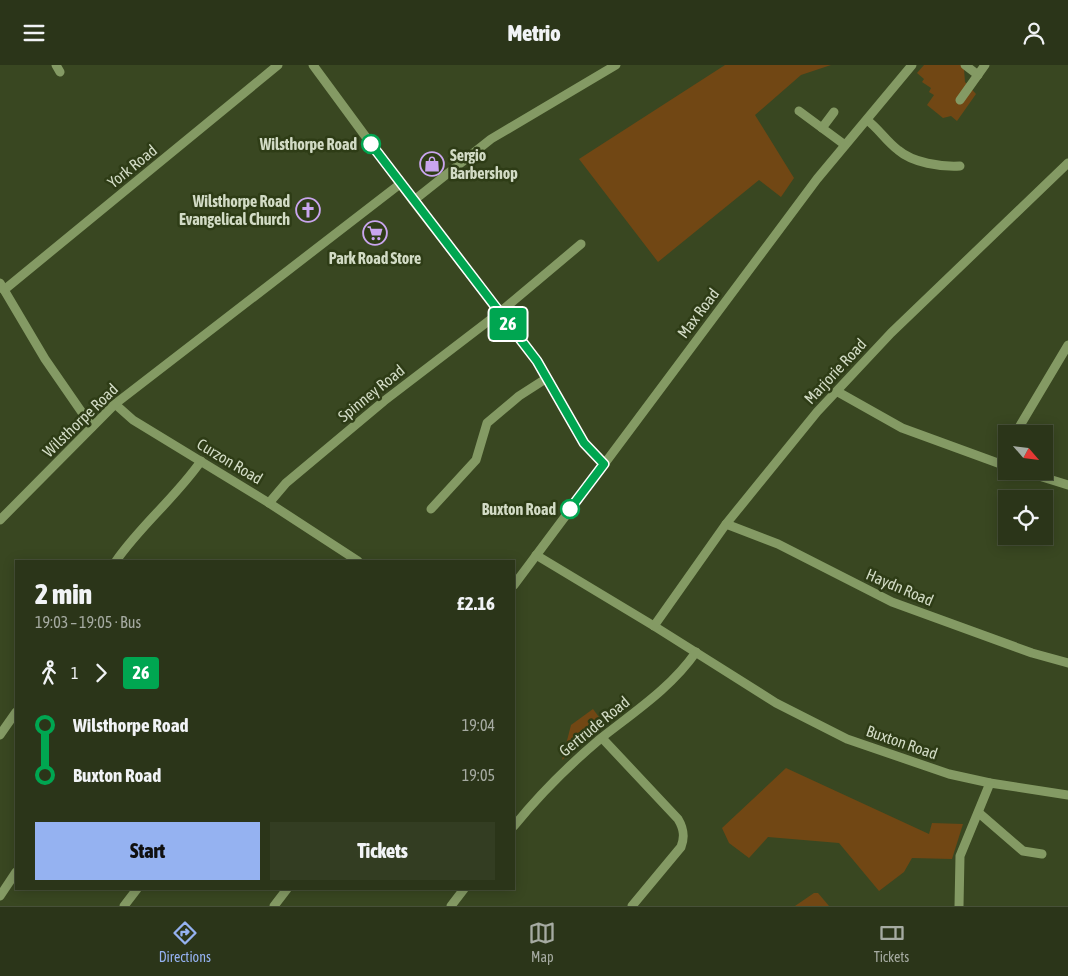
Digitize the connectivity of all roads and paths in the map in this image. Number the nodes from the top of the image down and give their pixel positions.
1 (278, 65) edge
2 (313, 65) edge
3 (616, 65) edge
4 (912, 65) edge
5 (965, 65) edge
6 (985, 65) edge
7 (978, 75) junction
8 (960, 100) dead end
9 (799, 111) dead end
10 (834, 112) dead end
11 (866, 121) junction
12 (822, 127) junction
13 (845, 145) junction
14 (1068, 163) edge
15 (960, 166) dead end
16 (400, 184) junction
17 (413, 201) junction
18 (581, 244) dead end
19 (2, 286) edge
20 (499, 313) junction
21 (1068, 345) edge
22 (547, 378) junction
23 (838, 392) junction
24 (115, 404) junction
25 (1020, 425) edge
26 (92, 427) junction
27 (201, 461) junction
28 (998, 461) edge
29 (604, 464) junction
30 (1052, 480) edge
31 (1068, 485) edge
32 (269, 503) junction
33 (431, 509) dead end
34 (0, 520) edge
35 (726, 524) junction
36 (536, 555) junction
37 (117, 560) edge
38 (357, 560) edge
39 (515, 584) edge
40 (654, 626) junction
41 (696, 652) junction
42 (1068, 663) edge
43 (15, 713) edge
44 (0, 735) edge
45 (602, 738) junction
46 (990, 783) junction
47 (1068, 795) edge
48 (979, 813) junction
49 (515, 825) edge
50 (1042, 854) dead end
51 (15, 874) edge
52 (136, 890) edge
53 (286, 890) edge
54 (463, 890) edge
55 (0, 896) edge
56 (124, 906) edge
57 (274, 906) edge
58 (451, 906) edge
59 (632, 906) edge
60 (959, 906) edge

1 - 19 street, York Road
2 - 16 street
3 - 17 street
4 - 11 street, Max Road
5 - 7 street
6 - 7 street
7 - 8 street
9 - 12 street
10 - 12 street
11 - 13 street, Max Road
11 - 15 street
12 - 13 street
13 - 29 street, Max Road
14 - 23 street, Marjorie Road
16 - 17 street
16 - 24 street, Wilsthorpe Road
17 - 20 street
18 - 20 street, Spinney Road
19 - 26 street
20 - 22 street
20 - 32 street, Spinney Road
21 - 25 street
22 - 29 street
22 - 33 street
23 - 28 street
23 - 35 street, Marjorie Road
24 - 26 street, Wilsthorpe Road
24 - 27 street, Curzon Road
26 - 34 street, Wilsthorpe Road
27 - 32 street, Curzon Road
27 - 37 street
29 - 36 street, Max Road
30 - 31 street
32 - 38 street, Curzon Road
35 - 40 street, Marjorie Road
35 - 42 street, Haydn Road
36 - 39 street, Max Road
36 - 40 street, Buxton Road
40 - 41 street, Buxton Road
41 - 45 street, Gertrude Road
41 - 46 street, Buxton Road
43 - 44 street
45 - 49 street, Gertrude Road
45 - 59 street
46 - 47 street, Buxton Road
46 - 48 street
48 - 50 street
48 - 60 street
51 - 55 street
52 - 56 street
53 - 57 street
54 - 58 street

